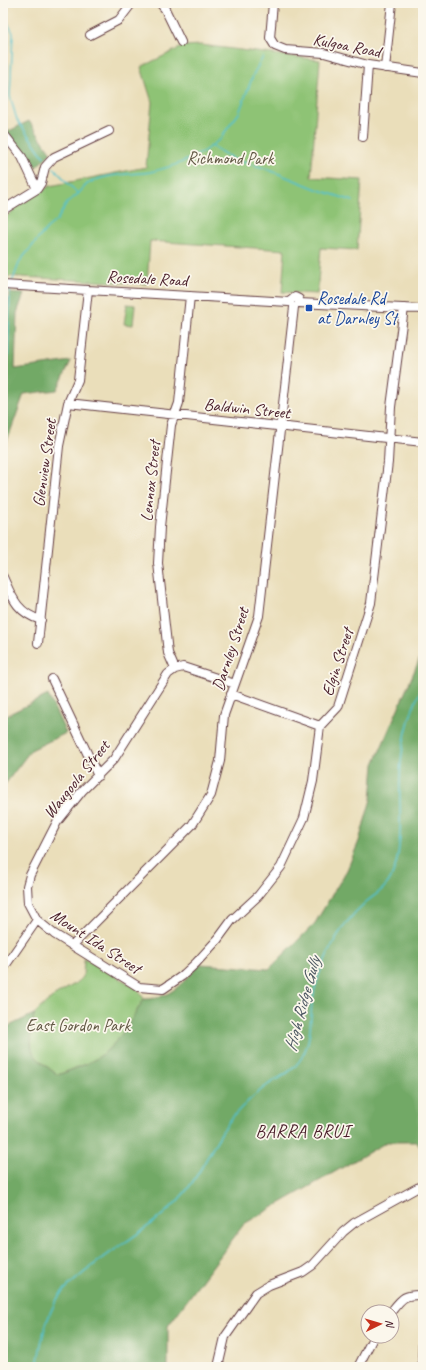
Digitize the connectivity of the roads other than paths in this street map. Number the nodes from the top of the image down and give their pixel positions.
1 (132, 3) edge
2 (160, 3) edge
3 (273, 3) edge
4 (392, 3) edge
5 (90, 35) dead end
6 (182, 42) dead end
7 (368, 65) junction
8 (385, 68) junction
9 (423, 73) edge
10 (109, 131) dead end
11 (3, 133) edge
12 (363, 137) dead end
13 (37, 189) junction
14 (3, 210) edge
15 (3, 285) edge
16 (88, 290) junction
17 (190, 296) junction
18 (294, 304) junction
19 (404, 308) junction
20 (423, 310) edge
21 (68, 403) junction
22 (175, 415) junction
23 (282, 427) junction
24 (390, 438) junction
25 (423, 442) edge
26 (3, 577) edge
27 (41, 620) junction
28 (38, 643) dead end
29 (175, 669) junction
30 (52, 679) dead end
31 (235, 684) junction
32 (231, 694) junction
33 (320, 726) junction
34 (98, 776) junction
35 (37, 920) junction
36 (73, 945) junction
37 (3, 969) edge
38 (423, 1186) edge
39 (423, 1295) edge
40 (396, 1304) edge
41 (423, 1334) edge
42 (370, 1344) edge
43 (218, 1367) edge
44 (358, 1367) edge
45 (422, 1367) edge

1 - 5 street
2 - 6 street
3 - 7 street, Kulgoa Road
4 - 8 street
7 - 8 street, Kulgoa Road
7 - 12 street
8 - 9 street, Kulgoa Road
10 - 13 street
11 - 13 street
13 - 14 street
15 - 16 street, Rosedale Road
16 - 17 street, Rosedale Road
16 - 21 street, Glenview Street
17 - 18 street, Rosedale Road
17 - 22 street, Lennox Street
18 - 19 street, Rosedale Road
18 - 23 street, Darnley Street
19 - 20 street, Rosedale Road
19 - 24 street, Elgin Street
21 - 22 street, Baldwin Street
21 - 27 street, Glenview Street
22 - 23 street, Baldwin Street
22 - 29 street, Lennox Street
23 - 24 street, Baldwin Street
23 - 31 street, Darnley Street
24 - 25 street, Baldwin Street
24 - 33 street, Elgin Street
26 - 27 street
27 - 28 street, Glenview Street
29 - 31 street
29 - 34 street, Waugoola Street
30 - 34 street
31 - 32 street, Darnley Street
32 - 33 street
32 - 36 street, Darnley Street
33 - 36 street, Mount Ida Street
34 - 35 street, Waugoola Street
35 - 36 street, Mount Ida Street
35 - 37 street
38 - 43 street
39 - 40 street
41 - 45 street
42 - 44 street

